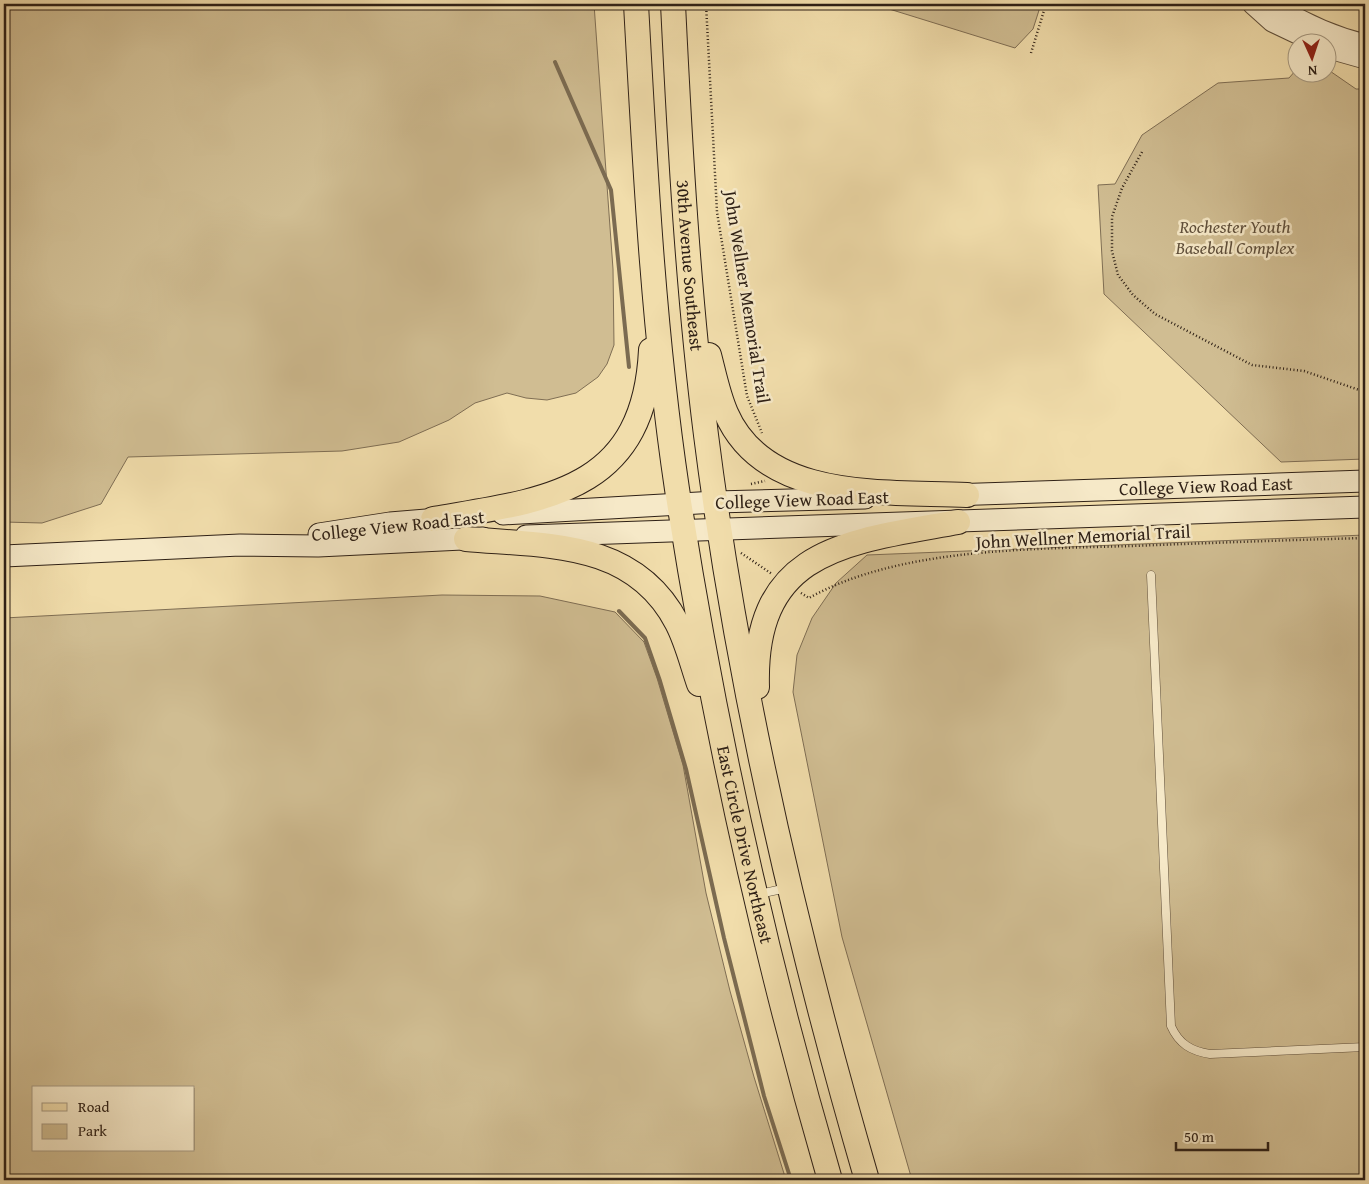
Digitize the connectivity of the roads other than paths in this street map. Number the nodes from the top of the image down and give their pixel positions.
1 (636, 4) edge
2 (673, 4) edge
3 (1252, 4) edge
4 (1274, 4) edge
5 (1293, 32) edge
6 (1365, 44) edge
7 (1336, 51) edge
8 (1365, 59) edge
9 (650, 240) junction
10 (687, 245) junction
11 (1365, 481) edge
12 (967, 495) junction
13 (716, 502) junction
14 (680, 504) junction
15 (1365, 507) edge
16 (433, 519) junction
17 (958, 522) junction
18 (726, 528) junction
19 (684, 530) junction
20 (466, 539) junction
21 (240, 545) junction
22 (4, 556) edge
23 (1151, 575) dead end
24 (723, 754) junction
25 (766, 789) junction
26 (789, 887) junction
27 (755, 895) junction
28 (1365, 1047) edge
29 (830, 1180) edge
30 (867, 1180) edge

1 - 9 main road, 30th Avenue Southeast
2 - 10 main road, 30th Avenue Southeast
3 - 5 street
4 - 6 street
7 - 8 street
9 - 14 main road, 30th Avenue Southeast
9 - 16 main road
10 - 12 main road
10 - 13 main road, 30th Avenue Southeast
11 - 12 main road, College View Road East
12 - 13 main road, College View Road East
13 - 14 main road, College View Road East
13 - 18 main road, 30th Avenue Southeast
14 - 16 main road, College View Road East
14 - 19 main road, East Circle Drive Northeast
15 - 17 main road, College View Road East
16 - 21 main road, College View Road East
17 - 18 main road, College View Road East
17 - 25 main road
18 - 19 main road, College View Road East
18 - 25 main road, East Circle Drive Northeast
19 - 20 main road, College View Road East
19 - 24 main road, East Circle Drive Northeast
20 - 21 main road, College View Road East
20 - 24 main road
21 - 22 main road, College View Road East
23 - 28 lane
24 - 27 main road, East Circle Drive Northeast
25 - 26 main road, East Circle Drive Northeast
26 - 27 lane
26 - 30 main road, East Circle Drive Northeast
27 - 29 main road, East Circle Drive Northeast

